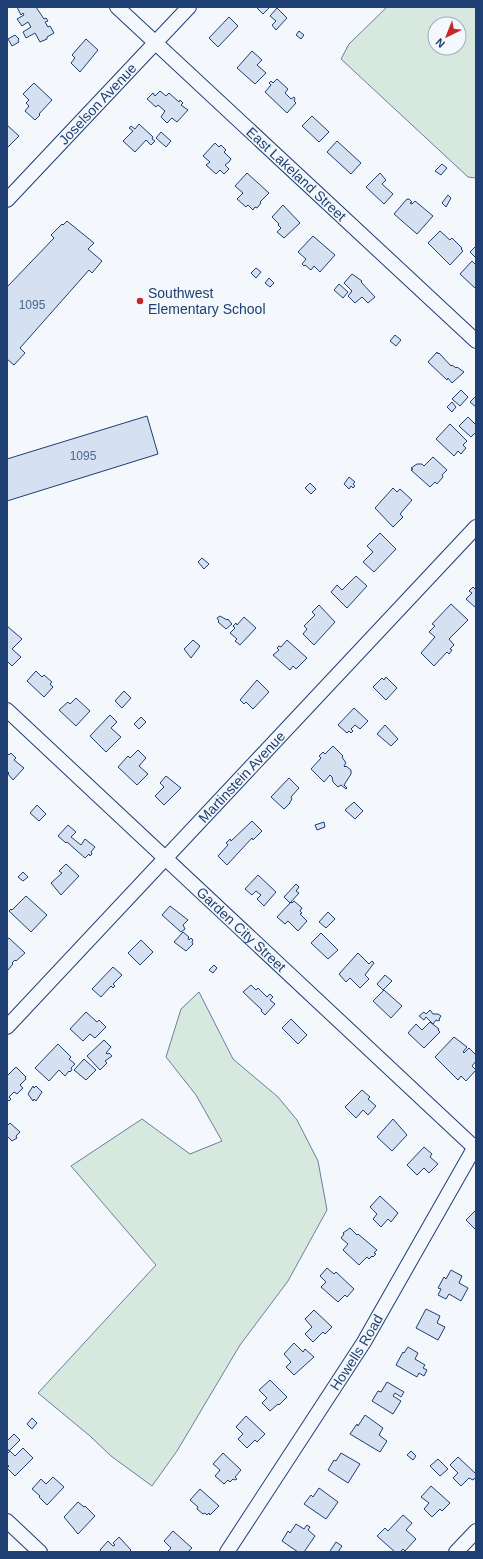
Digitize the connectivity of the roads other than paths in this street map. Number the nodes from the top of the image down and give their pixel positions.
1 (116, 7) edge
2 (188, 7) edge
3 (155, 43) junction
4 (7, 200) edge
5 (476, 341) edge
6 (476, 527) edge
7 (7, 710) edge
8 (165, 859) junction
9 (7, 1027) edge
10 (475, 1147) edge
11 (7, 1521) edge
12 (476, 1531) edge
13 (40, 1552) edge
14 (227, 1552) edge
15 (456, 1552) edge

1 - 3 street, East Lakeland Street
2 - 3 street, Joselson Avenue
3 - 4 street, Joselson Avenue
3 - 5 street, East Lakeland Street
6 - 8 street, Martinstein Avenue
7 - 8 street, Garden City Street
8 - 9 street, Martinstein Avenue
8 - 10 street, Garden City Street
10 - 14 street, Howells Road
11 - 13 street
12 - 15 street

